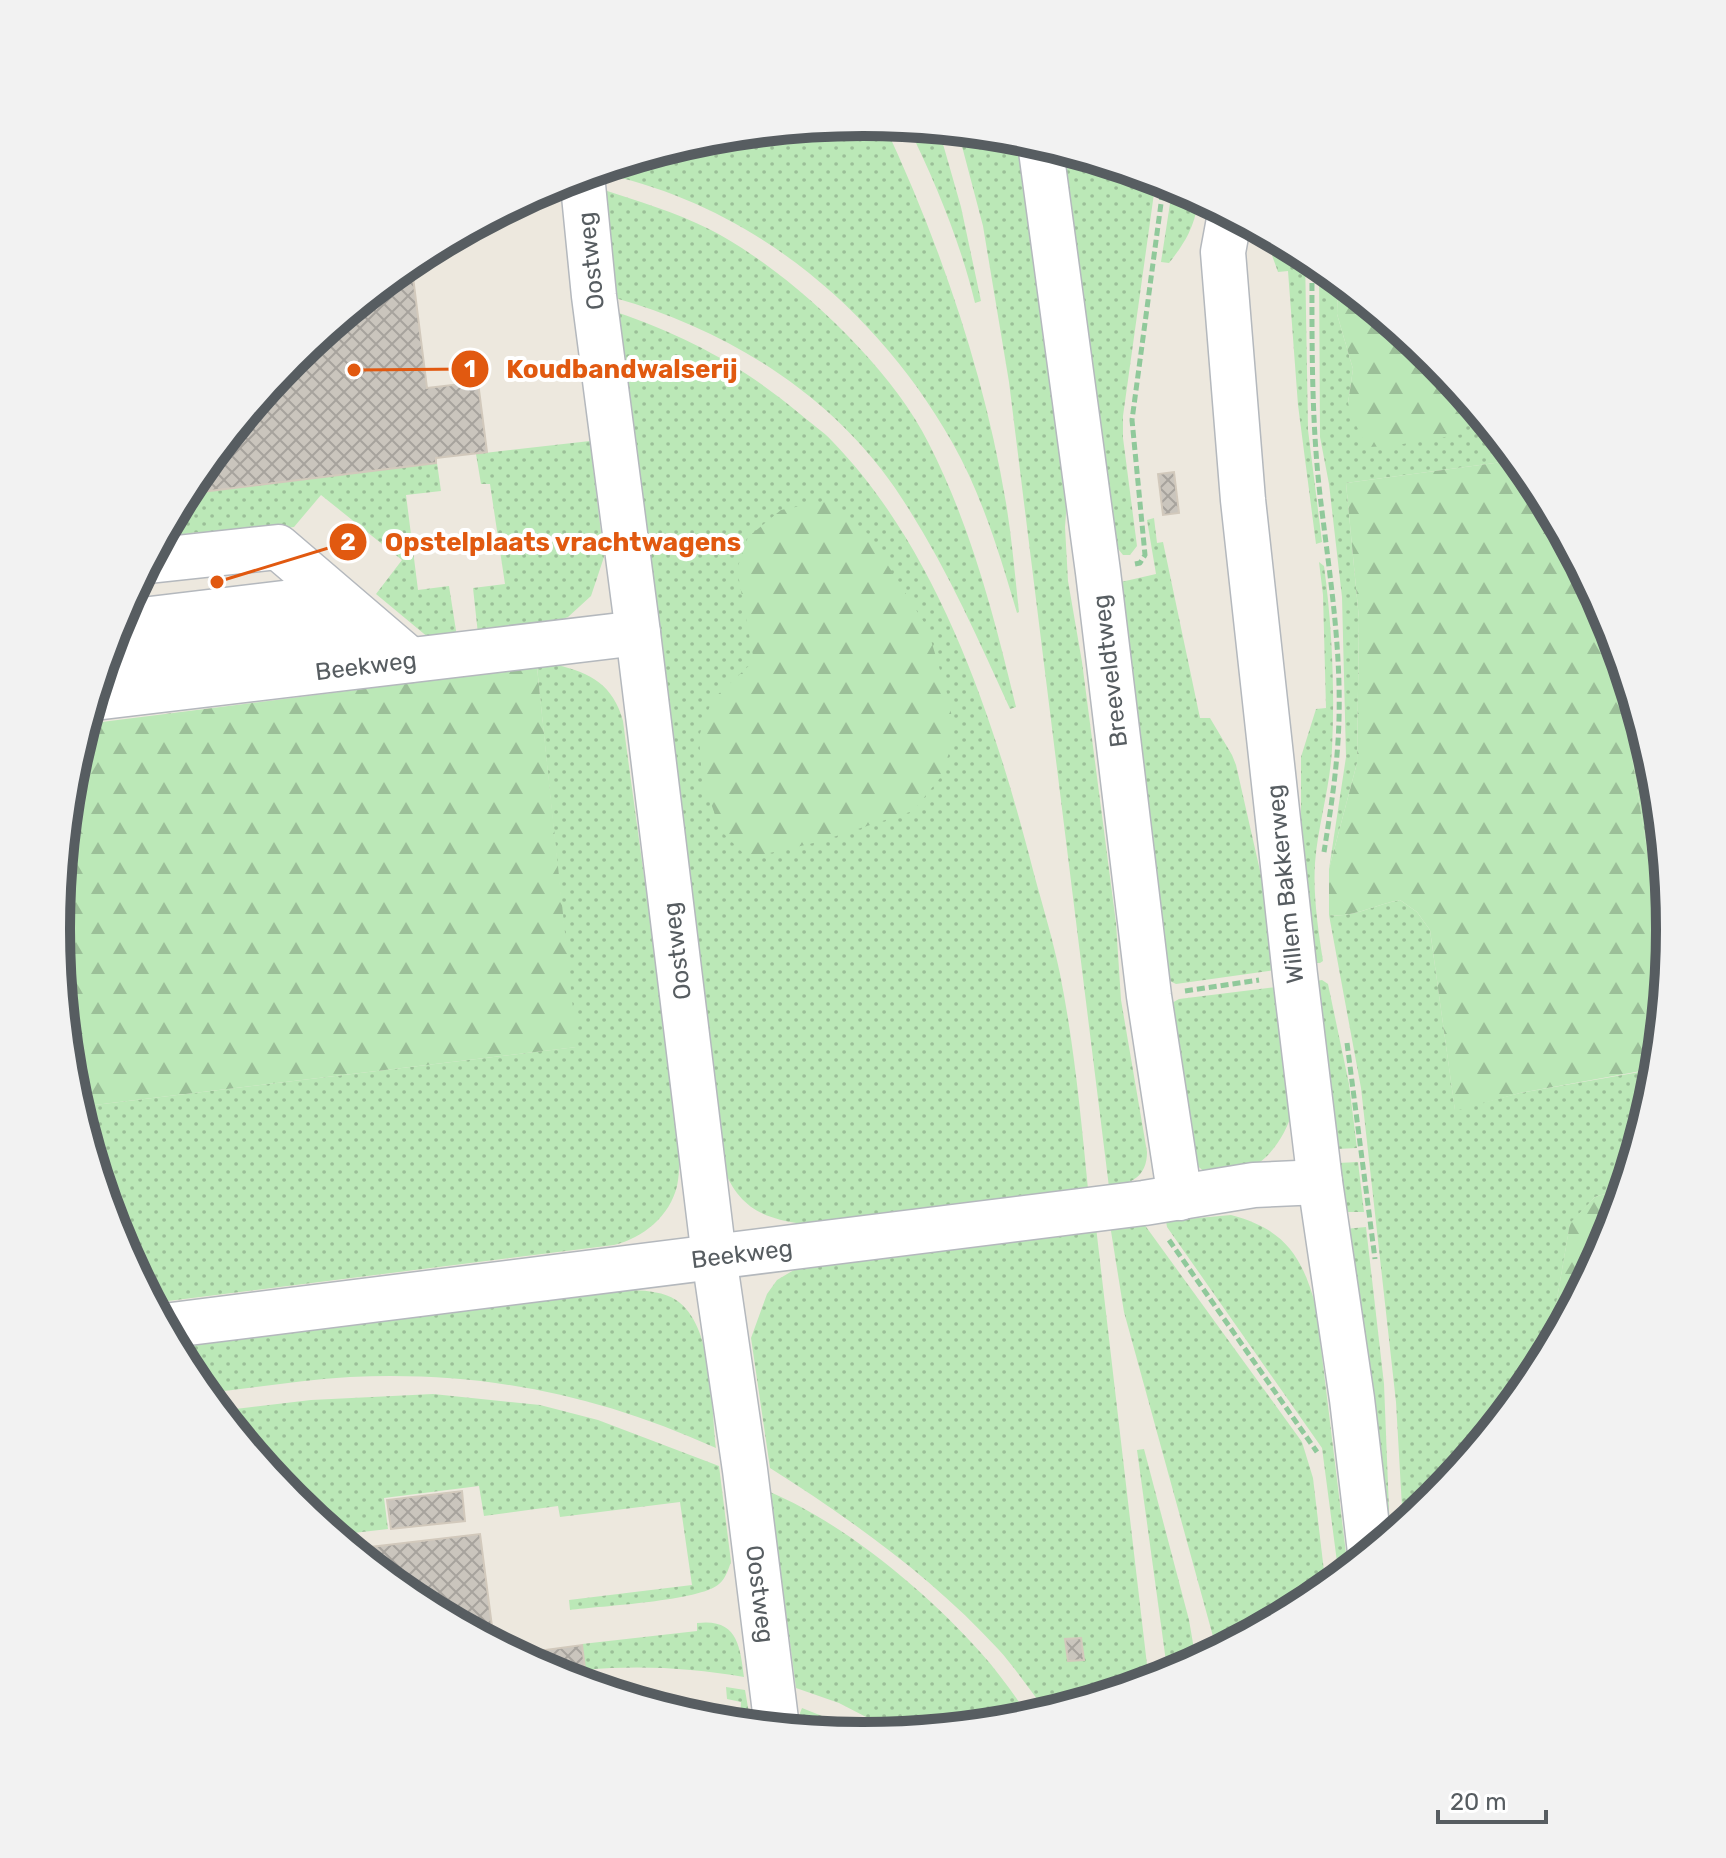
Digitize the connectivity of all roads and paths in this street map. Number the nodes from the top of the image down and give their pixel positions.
1 (1042, 157) edge
2 (583, 187) edge
3 (1162, 195) edge
4 (1228, 225) edge
5 (1312, 276) edge
6 (162, 560) edge
7 (301, 567) junction
8 (1098, 572) junction
9 (148, 587) edge
10 (351, 610) junction
11 (132, 622) edge
12 (638, 633) junction
13 (119, 654) edge
14 (410, 660) junction
15 (105, 697) edge
16 (1323, 858) dead end
17 (1295, 975) junction
18 (1149, 996) junction
19 (1346, 1039) dead end
20 (1320, 1182) junction
21 (1162, 1200) junction
22 (1371, 1220) dead end
23 (714, 1257) junction
24 (176, 1325) edge
25 (1318, 1466) dead end
26 (1350, 1552) edge
27 (776, 1717) edge

1 - 8 lane, Breeveldtweg
2 - 12 lane, Oostweg
3 - 8 path
4 - 17 lane, Willem Bakkerweg
5 - 16 path, Willem Bakkerweg
6 - 7 lane
7 - 9 lane
7 - 10 lane
8 - 18 lane, Breeveldtweg
10 - 11 lane
10 - 13 lane
10 - 14 lane
12 - 14 lane, Beekweg
12 - 23 lane, Oostweg
14 - 15 lane, Beekweg
17 - 18 path
17 - 20 lane, Willem Bakkerweg
18 - 21 lane, Breeveldtweg
19 - 22 path
20 - 21 lane, Beekweg
20 - 26 lane, Willem Bakkerweg
21 - 23 lane, Beekweg
21 - 25 path
23 - 24 lane, Beekweg
23 - 27 lane, Oostweg

